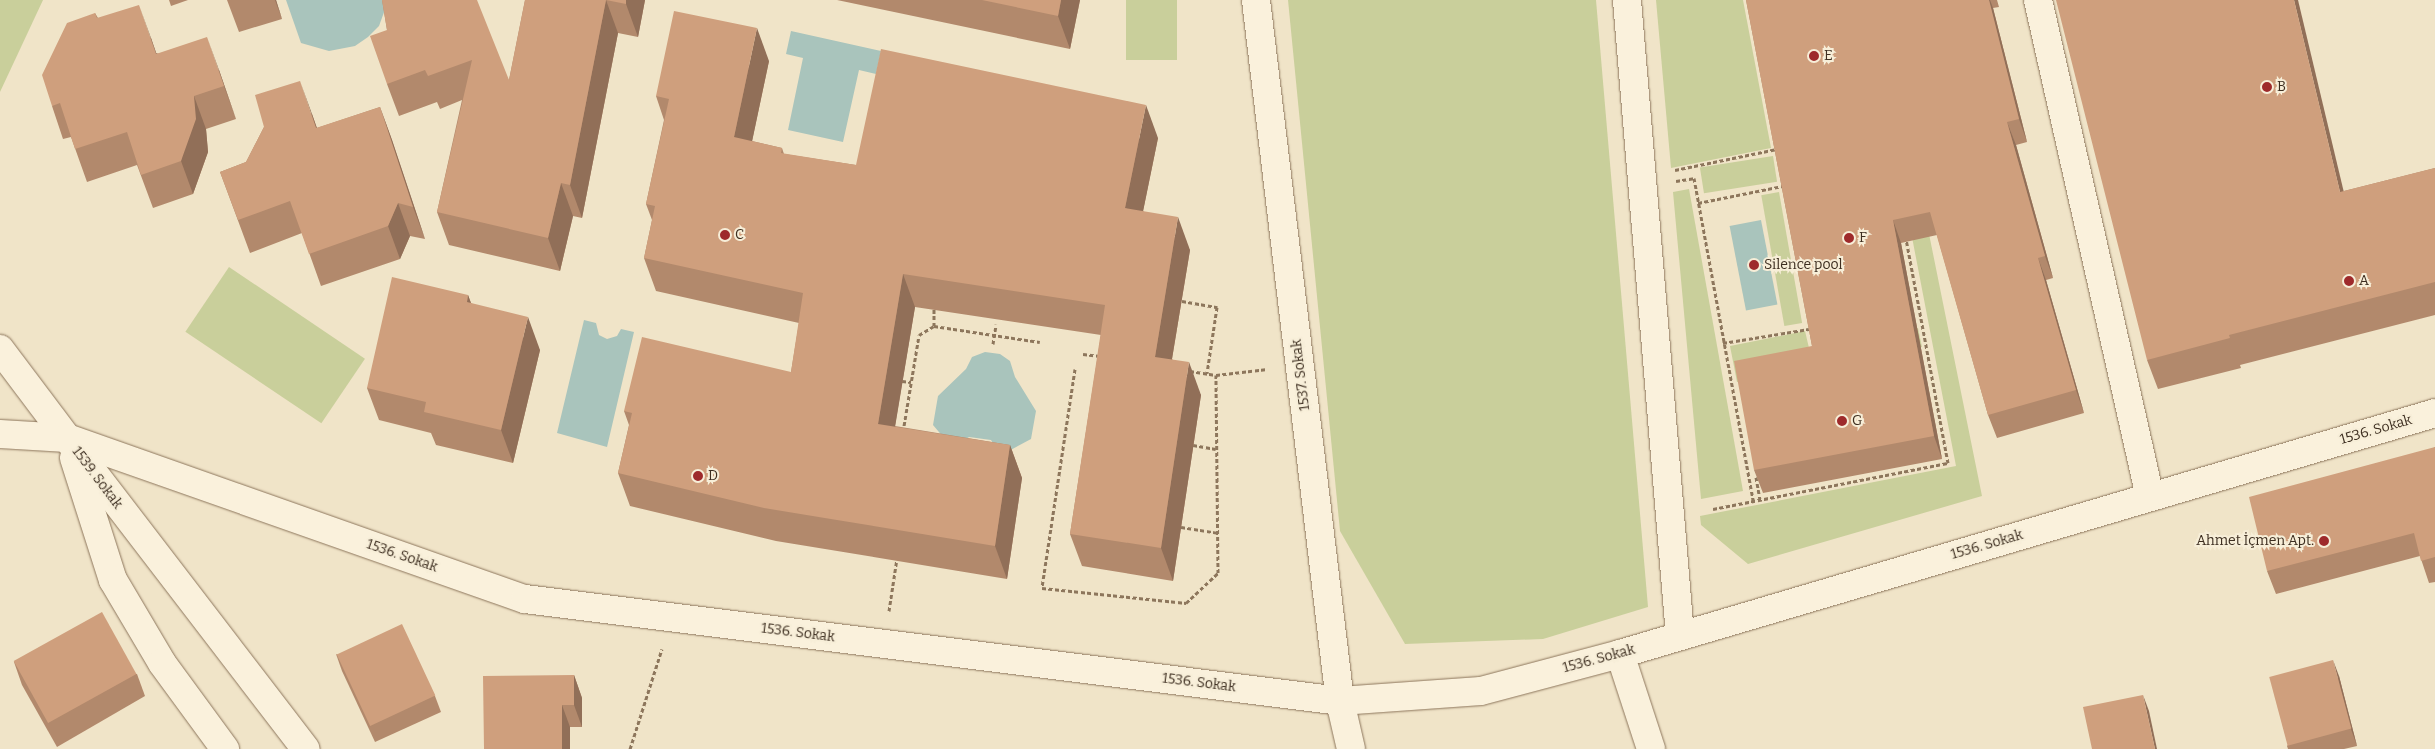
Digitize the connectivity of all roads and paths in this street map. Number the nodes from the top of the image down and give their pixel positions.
1 (1256, 0) edge
2 (1627, 0) edge
3 (2038, 0) edge
4 (1773, 140) edge
5 (1784, 150) edge
6 (1775, 152) junction
7 (1674, 170) dead end
8 (1781, 178) edge
9 (1676, 182) dead end
10 (1782, 186) junction
11 (1784, 195) edge
12 (1698, 203) junction
13 (1906, 237) edge
14 (936, 297) edge
15 (1182, 301) dead end
16 (1922, 322) junction
17 (996, 324) edge
18 (1913, 324) edge
19 (934, 326) junction
20 (1810, 335) edge
21 (994, 336) junction
22 (1040, 342) dead end
23 (1724, 343) junction
24 (993, 344) dead end
25 (0, 349) edge
26 (1083, 354) dead end
27 (1102, 357) edge
28 (1300, 366) junction
29 (1075, 369) dead end
30 (1188, 370) edge
31 (1207, 373) junction
32 (1216, 375) junction
33 (902, 381) dead end
34 (911, 382) junction
35 (2435, 413) edge
36 (0, 434) edge
37 (902, 435) edge
38 (67, 438) junction
39 (1193, 445) dead end
40 (1216, 449) junction
41 (1756, 477) edge
42 (2150, 497) junction
43 (1760, 499) junction
44 (1752, 501) junction
45 (1712, 508) dead end
46 (1181, 528) dead end
47 (1217, 533) junction
48 (898, 550) edge
49 (672, 617) junction
50 (1680, 635) junction
51 (884, 644) junction
52 (1620, 654) junction
53 (1340, 701) junction
54 (225, 749) edge
55 (306, 749) edge
56 (630, 749) edge
57 (1351, 749) edge
58 (1651, 749) edge

1 - 28 street, 1537. Sokak
2 - 50 street
3 - 42 street
4 - 6 path
5 - 6 path
6 - 7 path
8 - 10 path
9 - 12 path
10 - 11 path
10 - 12 path
12 - 23 path
13 - 16 path
14 - 19 path
15 - 31 path
16 - 18 path
16 - 43 path
17 - 21 path
19 - 21 path
19 - 34 path
20 - 23 path
21 - 22 path
21 - 24 path
23 - 44 path
25 - 38 street
26 - 27 path
28 - 32 path
28 - 53 street, 1537. Sokak
29 - 47 path
30 - 31 path
31 - 32 path
32 - 40 path
33 - 34 path
34 - 37 path
35 - 42 street, 1536. Sokak
36 - 38 street, 1536. Sokak
38 - 49 street, 1536. Sokak
38 - 54 street, 1539. Sokak
38 - 55 street, 1539. Sokak
39 - 40 path
40 - 47 path
41 - 43 path
42 - 50 street, 1536. Sokak
43 - 44 path
44 - 45 path
46 - 47 path
48 - 51 path
49 - 51 street, 1536. Sokak
49 - 56 path
50 - 52 street, 1536. Sokak
51 - 53 street, 1536. Sokak
52 - 53 street, 1536. Sokak
52 - 58 street
53 - 57 street, 1537. Sokak

